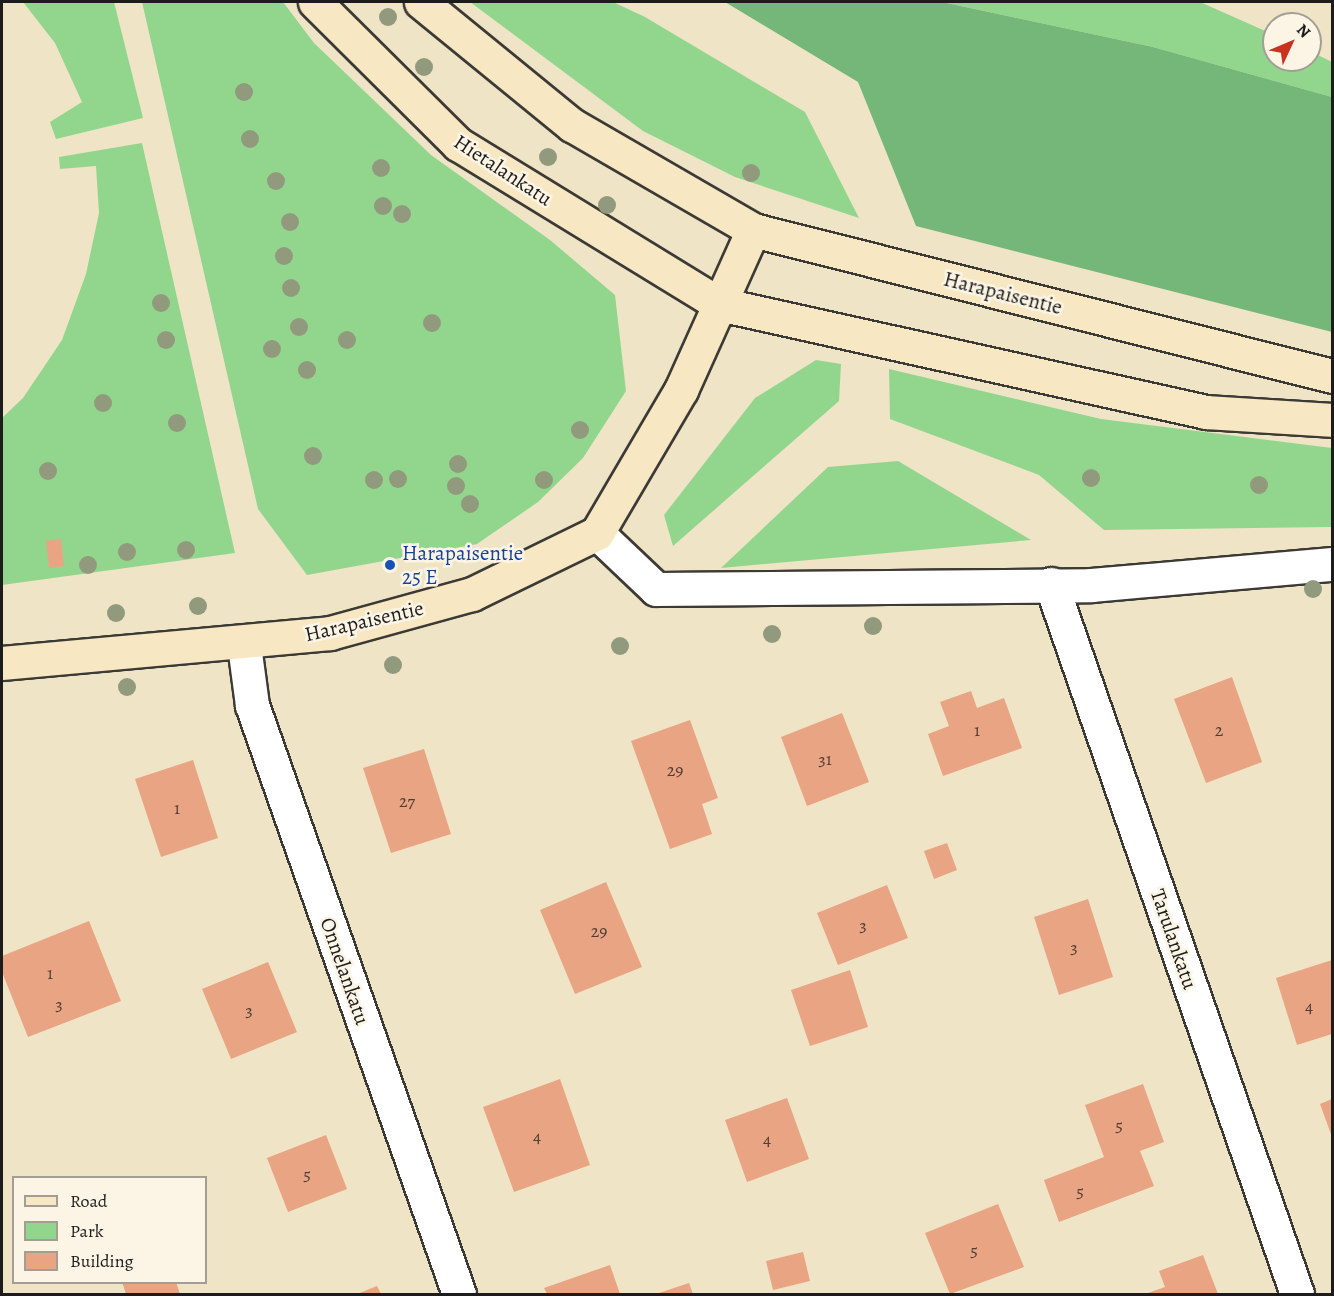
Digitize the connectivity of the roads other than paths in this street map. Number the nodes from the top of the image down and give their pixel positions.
1 (315, 2) edge
2 (421, 2) edge
3 (753, 230) junction
4 (719, 304) junction
5 (1332, 376) edge
6 (1332, 420) edge
7 (597, 532) junction
8 (1332, 564) edge
9 (1051, 584) junction
10 (244, 645) junction
11 (2, 663) edge
12 (459, 1294) edge
13 (1297, 1294) edge

1 - 4 main road, Hietalankatu
2 - 3 main road
3 - 4 main road
3 - 5 main road, Harapaisentie
4 - 6 main road
4 - 7 main road
7 - 9 street
7 - 10 main road, Harapaisentie
8 - 9 street
9 - 13 street, Tarulankatu
10 - 11 main road, Harapaisentie
10 - 12 street, Onnelankatu

